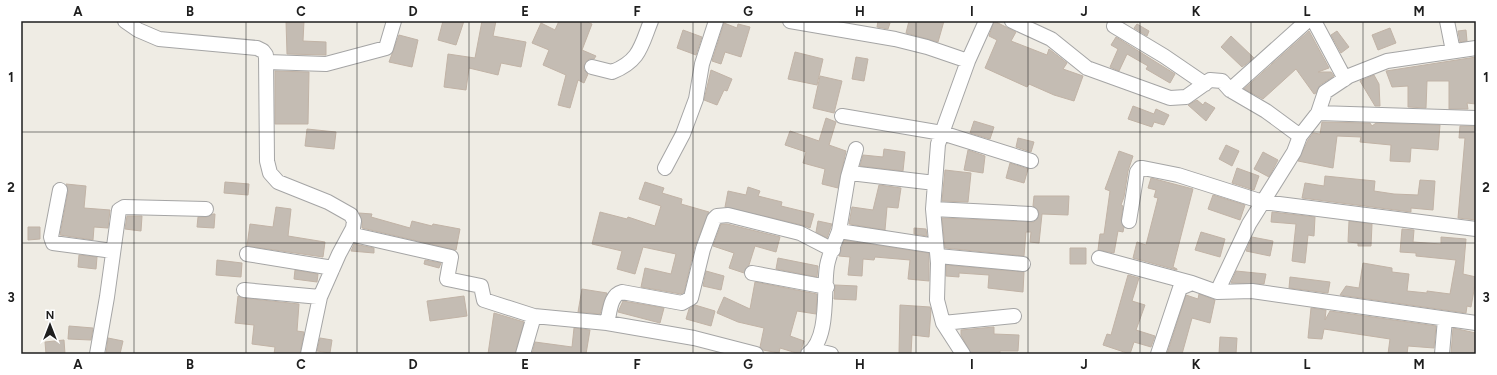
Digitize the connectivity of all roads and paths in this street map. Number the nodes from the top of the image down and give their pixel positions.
1 (125, 21) edge
2 (394, 21) edge
3 (651, 21) edge
4 (716, 21) edge
5 (794, 21) edge
6 (986, 21) edge
7 (1012, 21) edge
8 (1307, 21) edge
9 (1314, 21) edge
10 (1447, 21) edge
11 (1114, 26) dead end
12 (875, 28) edge
13 (1476, 48) edge
14 (1453, 52) junction
15 (968, 61) junction
16 (267, 62) junction
17 (592, 67) dead end
18 (1345, 79) junction
19 (1205, 84) junction
20 (1230, 90) junction
21 (1318, 113) junction
22 (842, 116) dead end
23 (1476, 118) edge
24 (942, 133) junction
25 (1300, 136) junction
26 (856, 149) dead end
27 (1031, 161) dead end
28 (665, 168) dead end
29 (850, 173) junction
30 (935, 183) junction
31 (60, 190) dead end
32 (1263, 202) junction
33 (206, 209) dead end
34 (933, 209) junction
35 (1031, 214) dead end
36 (1130, 221) dead end
37 (1476, 229) edge
38 (839, 231) junction
39 (350, 234) junction
40 (833, 250) junction
41 (113, 251) junction
42 (937, 251) junction
43 (247, 254) dead end
44 (1100, 258) dead end
45 (1023, 264) dead end
46 (333, 268) junction
47 (752, 273) dead end
48 (1192, 283) junction
49 (827, 287) junction
50 (244, 290) dead end
51 (1217, 292) junction
52 (320, 297) junction
53 (534, 316) junction
54 (1014, 316) dead end
55 (1444, 319) junction
56 (607, 323) junction
57 (943, 323) junction
58 (1476, 323) edge
59 (811, 352) edge
60 (96, 354) edge
61 (308, 354) edge
62 (523, 354) edge
63 (756, 354) edge
64 (831, 354) edge
65 (963, 354) edge
66 (1158, 354) edge
67 (1442, 354) edge

1 - 16 street
2 - 16 street
3 - 17 street
4 - 28 street
5 - 12 street
6 - 15 street
7 - 19 street
8 - 20 street
9 - 18 street
10 - 14 street
11 - 19 street
12 - 15 street
13 - 14 street
14 - 18 street
15 - 24 street
16 - 39 street
18 - 21 street
19 - 20 street
20 - 25 street
21 - 23 street
21 - 25 street
22 - 24 street
24 - 27 street
24 - 30 street
25 - 32 street
26 - 29 street
29 - 30 street
29 - 38 street
30 - 34 street
31 - 41 street
32 - 36 street
32 - 37 street
32 - 51 street
33 - 41 street
34 - 35 street
34 - 42 street
38 - 40 street
38 - 42 street
39 - 46 street
39 - 53 street
40 - 49 street
40 - 56 street
41 - 60 street
42 - 45 street
42 - 57 street
43 - 46 street
44 - 48 street
46 - 52 street
47 - 49 street
48 - 51 street
48 - 66 street
49 - 59 street
50 - 52 street
51 - 55 street
52 - 61 street
53 - 56 street
53 - 62 street
54 - 57 street
55 - 58 street
55 - 67 street
56 - 63 street
57 - 65 street
59 - 64 street

